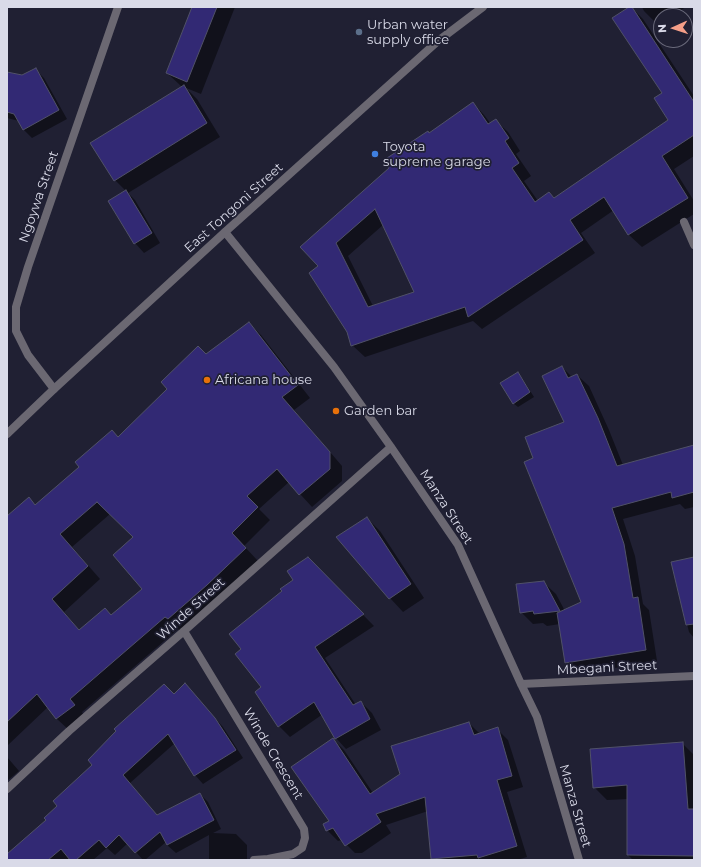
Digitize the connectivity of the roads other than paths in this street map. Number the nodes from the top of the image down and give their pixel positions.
1 (118, 7) edge
2 (483, 7) edge
3 (684, 222) dead end
4 (225, 232) junction
5 (694, 245) edge
6 (54, 389) junction
7 (7, 434) edge
8 (391, 447) junction
9 (184, 632) junction
10 (694, 676) edge
11 (520, 684) junction
12 (7, 789) edge
13 (254, 860) edge
14 (579, 860) edge

1 - 6 street, Ngoywa Street
2 - 4 street, East Tongoni Street
3 - 5 street
4 - 6 street, East Tongoni Street
4 - 8 street, Manza Street
6 - 7 street, East Tongoni Street
8 - 9 street, Winde Street
8 - 11 street, Manza Street
9 - 12 street, Winde Street
9 - 13 street, Winde Crescent
10 - 11 street, Mbegani Street
11 - 14 street, Manza Street

